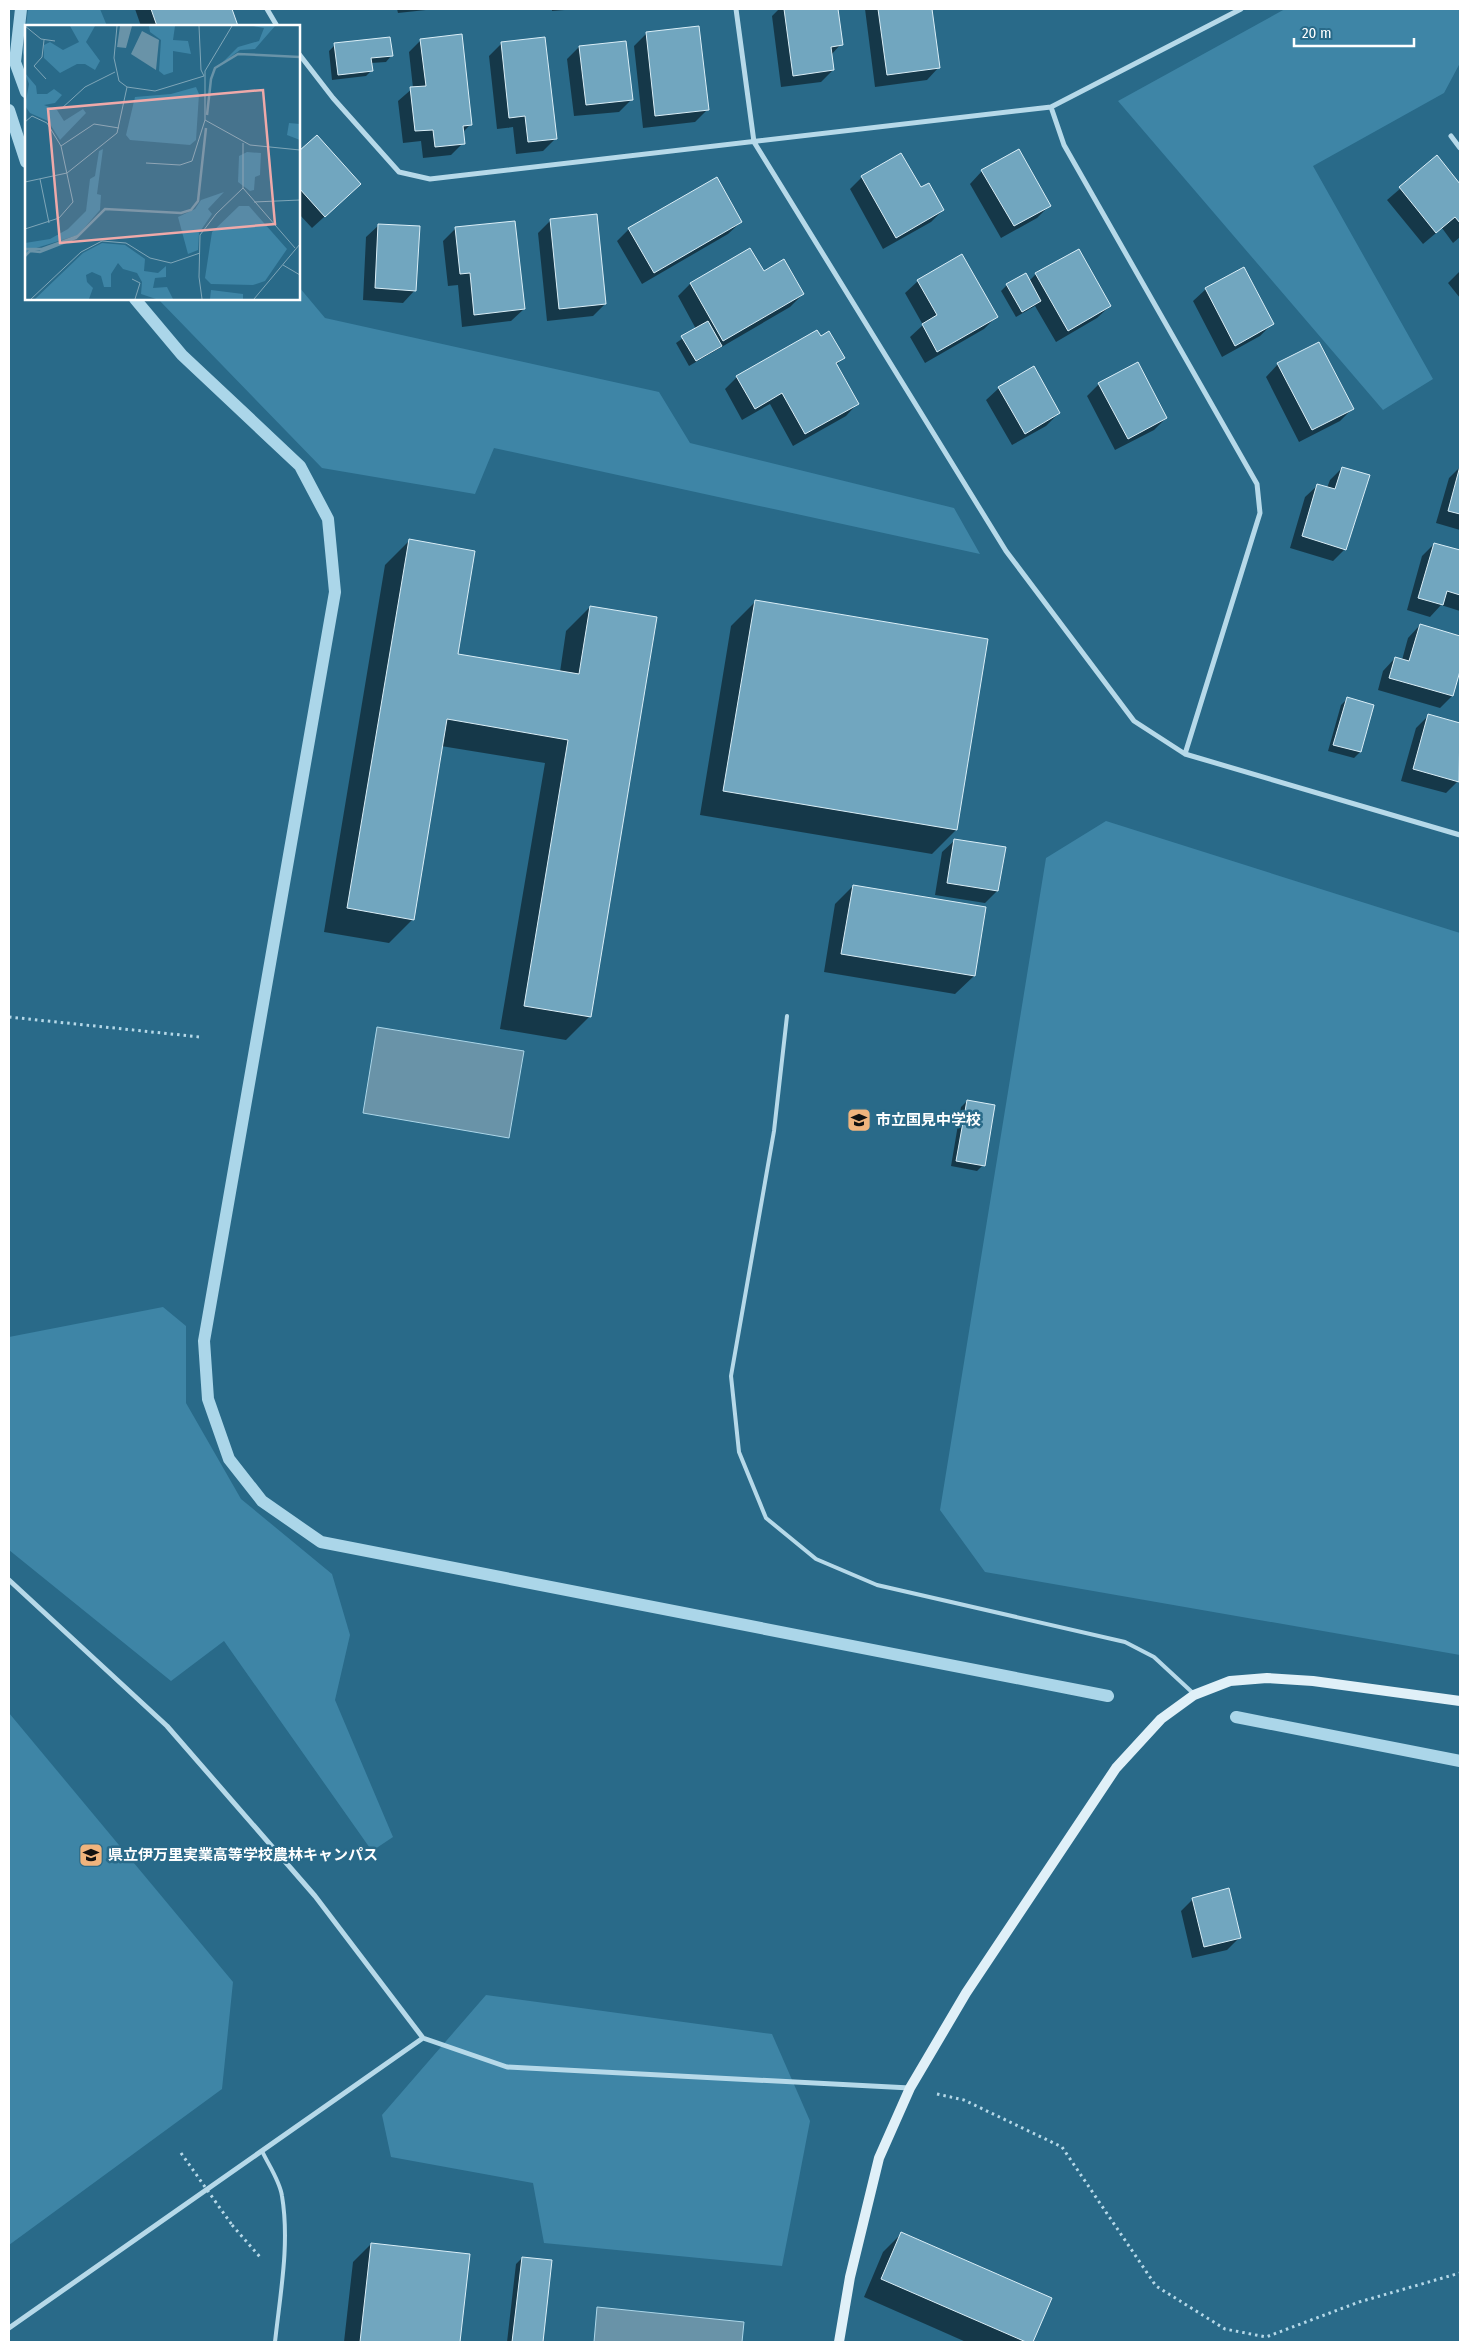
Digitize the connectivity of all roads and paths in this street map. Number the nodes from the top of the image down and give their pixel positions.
1 (266, 9) edge
2 (736, 9) edge
3 (1241, 9) edge
4 (276, 25) edge
5 (300, 55) edge
6 (1051, 107) junction
7 (1451, 136) dead end
8 (754, 142) junction
9 (1460, 148) edge
10 (1185, 754) junction
11 (1460, 835) edge
12 (786, 1016) dead end
13 (9, 1017) edge
14 (200, 1037) dead end
15 (9, 1580) edge
16 (1194, 1695) junction
17 (1460, 1701) edge
18 (422, 2038) junction
19 (910, 2088) junction
20 (262, 2151) junction
21 (181, 2153) dead end
22 (1460, 2273) edge
23 (282, 2282) junction
24 (9, 2328) edge
25 (275, 2342) edge
26 (839, 2342) edge

1 - 4 street
2 - 8 street
3 - 6 street
5 - 8 street
6 - 8 street
6 - 10 street
7 - 9 street
8 - 10 street
10 - 11 street
12 - 16 lane
13 - 14 path
15 - 18 street
16 - 17 street
16 - 19 street
18 - 19 street
18 - 20 street
19 - 22 path
19 - 26 street
20 - 23 lane
20 - 24 street
21 - 23 path, bridge
23 - 25 lane

